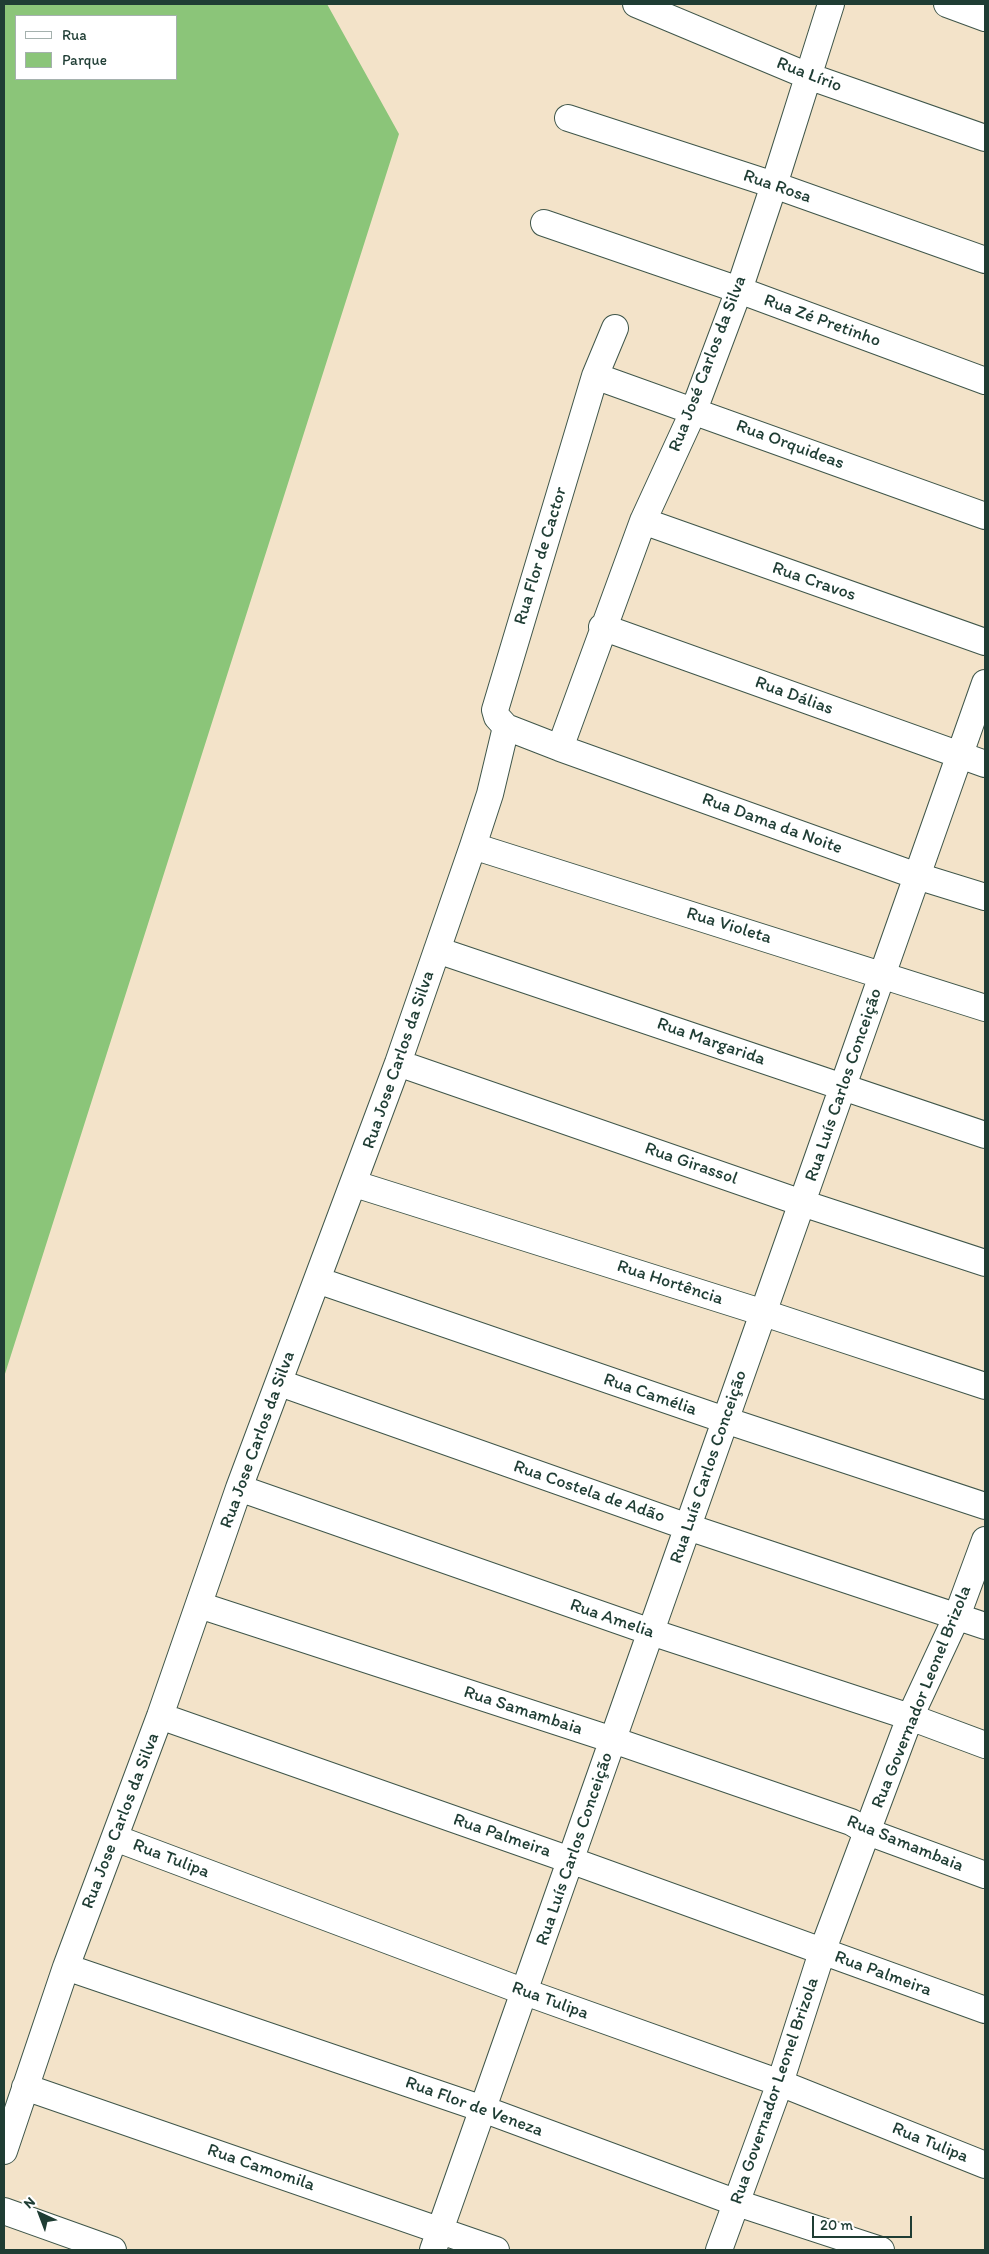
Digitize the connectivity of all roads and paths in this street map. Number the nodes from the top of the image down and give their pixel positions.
1 (636, 4) edge
2 (831, 4) edge
3 (947, 4) edge
4 (985, 18) edge
5 (808, 76) junction
6 (568, 118) dead end
7 (985, 138) edge
8 (774, 185) junction
9 (544, 223) dead end
10 (985, 260) edge
11 (738, 290) junction
12 (615, 328) dead end
13 (595, 376) junction
14 (985, 381) edge
15 (694, 410) junction
16 (985, 516) edge
17 (643, 521) junction
18 (602, 627) junction
19 (985, 642) edge
20 (985, 683) edge
21 (506, 727) junction
22 (560, 748) junction
23 (960, 755) junction
24 (985, 764) edge
25 (473, 846) junction
26 (918, 876) junction
27 (985, 897) edge
28 (437, 950) junction
29 (883, 974) junction
30 (985, 1008) edge
31 (398, 1063) junction
32 (843, 1086) junction
33 (985, 1135) edge
34 (355, 1184) junction
35 (802, 1203) junction
36 (985, 1263) edge
37 (317, 1280) junction
38 (764, 1312) junction
39 (280, 1383) junction
40 (985, 1386) edge
41 (726, 1420) junction
42 (239, 1488) junction
43 (985, 1506) edge
44 (688, 1527) junction
45 (985, 1540) edge
46 (198, 1605) junction
47 (957, 1616) junction
48 (985, 1626) edge
49 (651, 1632) junction
50 (160, 1716) junction
51 (910, 1718) junction
52 (613, 1740) junction
53 (985, 1745) edge
54 (868, 1832) junction
55 (115, 1838) junction
56 (570, 1860) junction
57 (985, 1875) edge
58 (822, 1952) junction
59 (66, 1966) junction
60 (525, 1992) junction
61 (985, 2010) edge
62 (780, 2084) junction
63 (25, 2087) junction
64 (483, 2109) junction
65 (4, 2151) edge
66 (985, 2165) edge
67 (737, 2203) junction
68 (4, 2211) edge
69 (437, 2240) edge
70 (113, 2250) edge
71 (496, 2250) edge
72 (719, 2250) edge
73 (881, 2250) edge

1 - 5 street, Rua Lírio
2 - 5 street, Rua José Carlos da Silva
3 - 4 street
5 - 7 street, Rua Lírio
5 - 8 street, Rua José Carlos da Silva
6 - 8 street, Rua Rosa
8 - 10 street, Rua Rosa
8 - 11 street, Rua José Carlos da Silva
9 - 11 street, Rua Zé Pretinho
11 - 14 street, Rua Zé Pretinho
11 - 15 street, Rua José Carlos da Silva
12 - 13 street, Rua Flor de Cactor
13 - 15 street, Rua Orquideas
13 - 21 street, Rua Flor de Cactor
15 - 16 street, Rua Orquideas
15 - 17 street, Rua José Carlos da Silva
17 - 18 street, Rua José Carlos da Silva
17 - 19 street, Rua Cravos
18 - 22 street, Rua José Carlos da Silva
18 - 23 street, Rua Dálias
20 - 23 street, Rua Luís Carlos Conceição
21 - 22 street
21 - 25 street, Rua Jose Carlos da Silva
22 - 26 street, Rua Dama da Noite
23 - 24 street, Rua Dálias
23 - 26 street, Rua Luís Carlos Conceição
25 - 28 street, Rua Jose Carlos da Silva
25 - 29 street, Rua Violeta
26 - 27 street, Rua Dama da Noite
26 - 29 street, Rua Luís Carlos Conceição
28 - 31 street, Rua Jose Carlos da Silva
28 - 32 street, Rua Margarida
29 - 30 street, Rua Violeta
29 - 32 street, Rua Luís Carlos Conceição
31 - 34 street, Rua Jose Carlos da Silva
31 - 35 street, Rua Girassol
32 - 33 street, Rua Margarida
32 - 35 street, Rua Luís Carlos Conceição
34 - 37 street, Rua Jose Carlos da Silva
34 - 38 street, Rua Hortência
35 - 36 street, Rua Girassol
35 - 38 street, Rua Luís Carlos Conceição
37 - 39 street, Rua Jose Carlos da Silva
37 - 41 street, Rua Camélia
38 - 40 street, Rua Hortência
38 - 41 street, Rua Luís Carlos Conceição
39 - 42 street, Rua Jose Carlos da Silva
39 - 44 street, Rua Costela de Adão
41 - 43 street, Rua Camélia
41 - 44 street, Rua Luís Carlos Conceição
42 - 46 street, Rua Jose Carlos da Silva
42 - 49 street, Rua Amelia
44 - 47 street, Rua Costela de Adão
44 - 49 street, Rua Luís Carlos Conceição
45 - 47 street, Rua Governador Leonel Brizola
46 - 50 street, Rua Jose Carlos da Silva
46 - 52 street, Rua Samambaia
47 - 48 street, Rua Costela de Adão
47 - 51 street, Rua Governador Leonel Brizola
49 - 51 street, Rua Amelia
49 - 52 street, Rua Luís Carlos Conceição
50 - 55 street, Rua Jose Carlos da Silva
50 - 56 street, Rua Palmeira
51 - 53 street, Rua Amelia
51 - 54 street, Rua Governador Leonel Brizola
52 - 54 street, Rua Samambaia
52 - 56 street, Rua Luís Carlos Conceição
54 - 57 street, Rua Samambaia
54 - 58 street, Rua Governador Leonel Brizola
55 - 59 street, Rua Jose Carlos da Silva
55 - 60 street, Rua Tulipa
56 - 58 street, Rua Palmeira
56 - 60 street, Rua Luís Carlos Conceição
58 - 61 street, Rua Palmeira
58 - 62 street, Rua Governador Leonel Brizola
59 - 63 street, Rua Jose Carlos da Silva
59 - 64 street, Rua Flor de Veneza
60 - 62 street, Rua Tulipa
60 - 64 street, Rua Luís Carlos Conceição
62 - 66 street, Rua Tulipa
62 - 67 street, Rua Governador Leonel Brizola
63 - 65 street, Rua Jose Carlos da Silva
63 - 69 street, Rua Camomila
64 - 67 street, Rua Flor de Veneza
64 - 69 street, Rua Luís Carlos Conceição
67 - 72 street, Rua Governador Leonel Brizola
67 - 73 street, Rua Flor de Veneza
68 - 70 street
69 - 71 street, Rua Camomila

